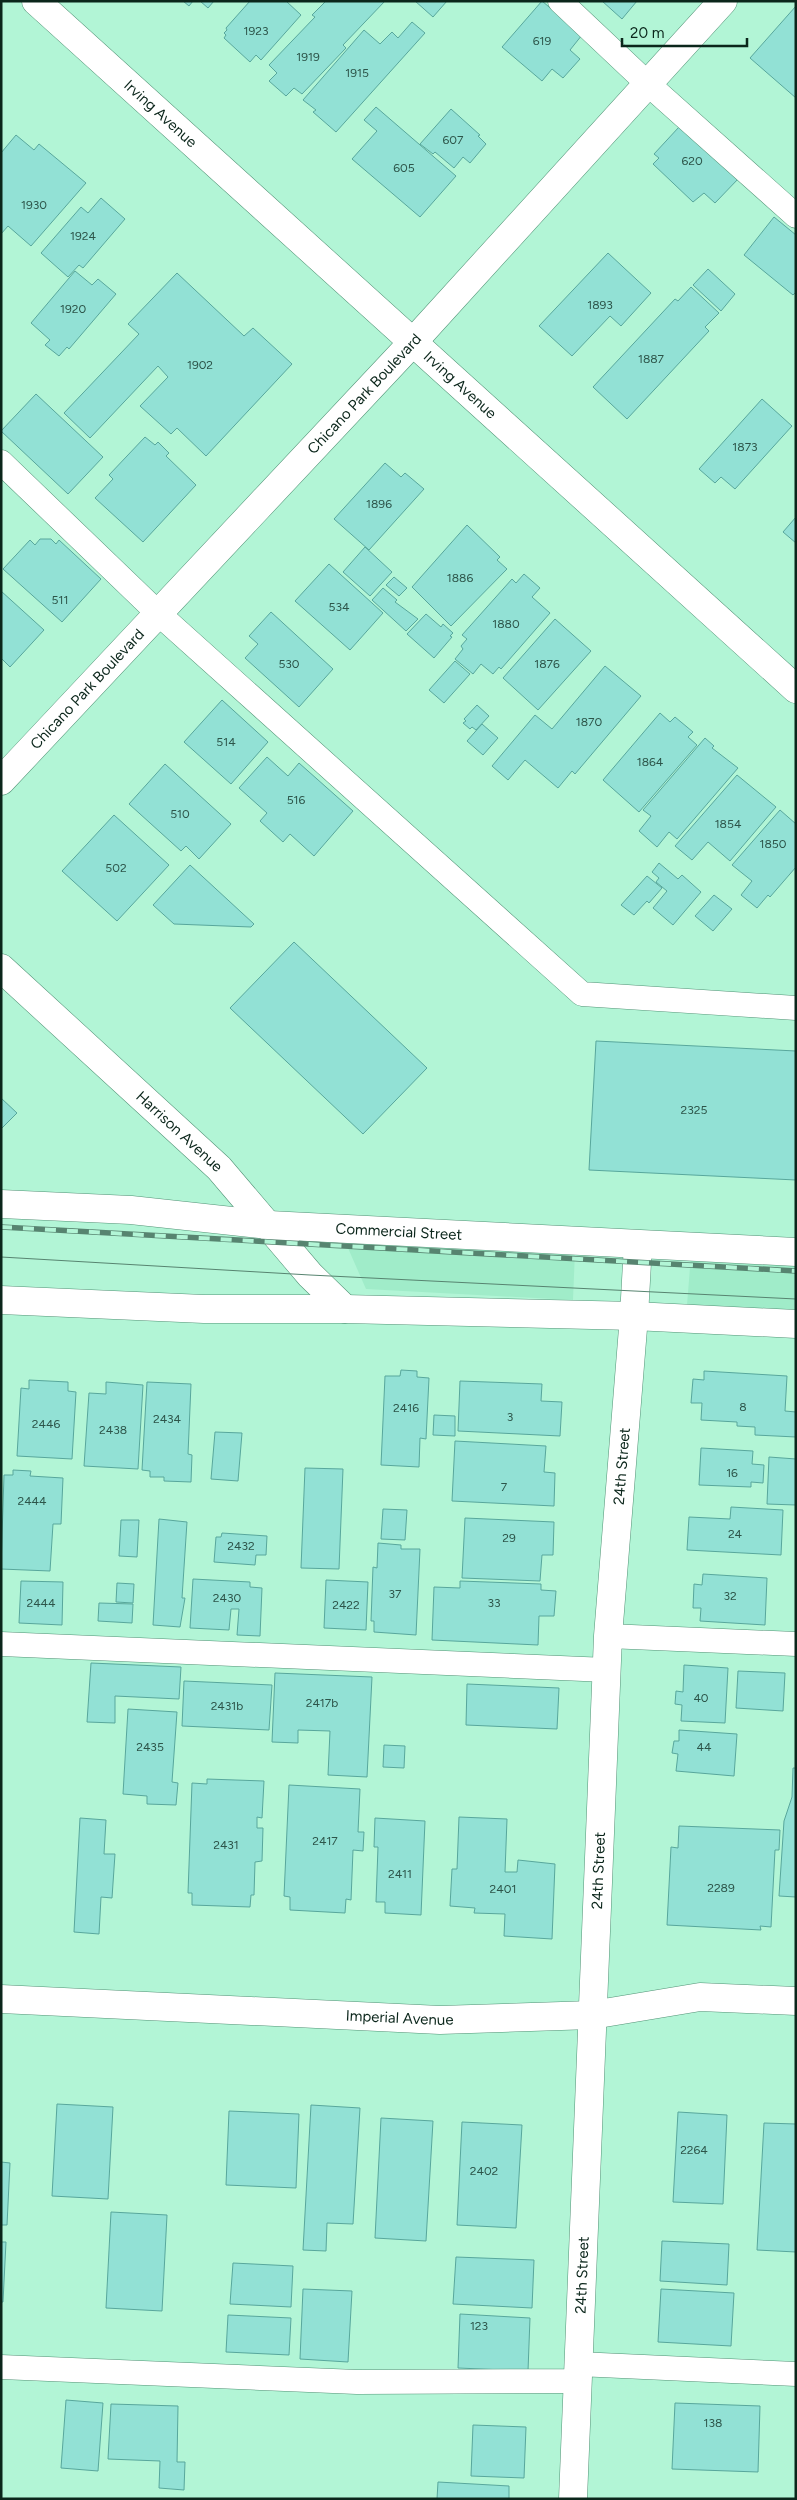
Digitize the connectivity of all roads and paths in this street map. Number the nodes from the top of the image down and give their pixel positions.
1 (36, 1) edge
2 (560, 1) edge
3 (723, 1) edge
4 (648, 84) junction
5 (796, 216) edge
6 (413, 342) junction
7 (1, 462) edge
8 (160, 615) junction
9 (796, 689) edge
10 (1, 781) edge
11 (1, 968) edge
12 (796, 1008) edge
13 (1, 1204) edge
14 (269, 1225) junction
15 (638, 1245) junction
16 (796, 1252) edge
17 (1, 1300) edge
18 (345, 1309) junction
19 (634, 1316) junction
20 (796, 1324) edge
21 (608, 1636) junction
22 (1, 1644) edge
23 (796, 1644) edge
24 (606, 1670) junction
25 (1, 1999) edge
26 (796, 2001) edge
27 (592, 2015) junction
28 (1, 2367) edge
29 (578, 2373) junction
30 (796, 2374) edge
31 (573, 2499) edge

1 - 6 main road, Irving Avenue
2 - 4 lane
3 - 4 main road, Chicano Park Boulevard
4 - 5 lane
4 - 6 main road, Chicano Park Boulevard
6 - 8 main road, Chicano Park Boulevard
6 - 9 main road, Irving Avenue
7 - 8 lane
8 - 10 main road, Chicano Park Boulevard
8 - 12 lane
11 - 14 main road, Harrison Avenue
13 - 14 main road, Commercial Street
14 - 15 main road, Commercial Street
14 - 18 main road, Harrison Avenue
15 - 16 main road, Commercial Street
15 - 19 main road, 24th Street
17 - 18 main road
18 - 19 main road
19 - 20 main road
19 - 21 main road, 24th Street
21 - 23 lane
21 - 24 main road, 24th Street
22 - 24 lane
24 - 27 main road, 24th Street
25 - 27 main road, Imperial Avenue
26 - 27 main road, Imperial Avenue
27 - 29 main road, 24th Street
28 - 29 lane
29 - 30 lane
29 - 31 main road, 24th Street

